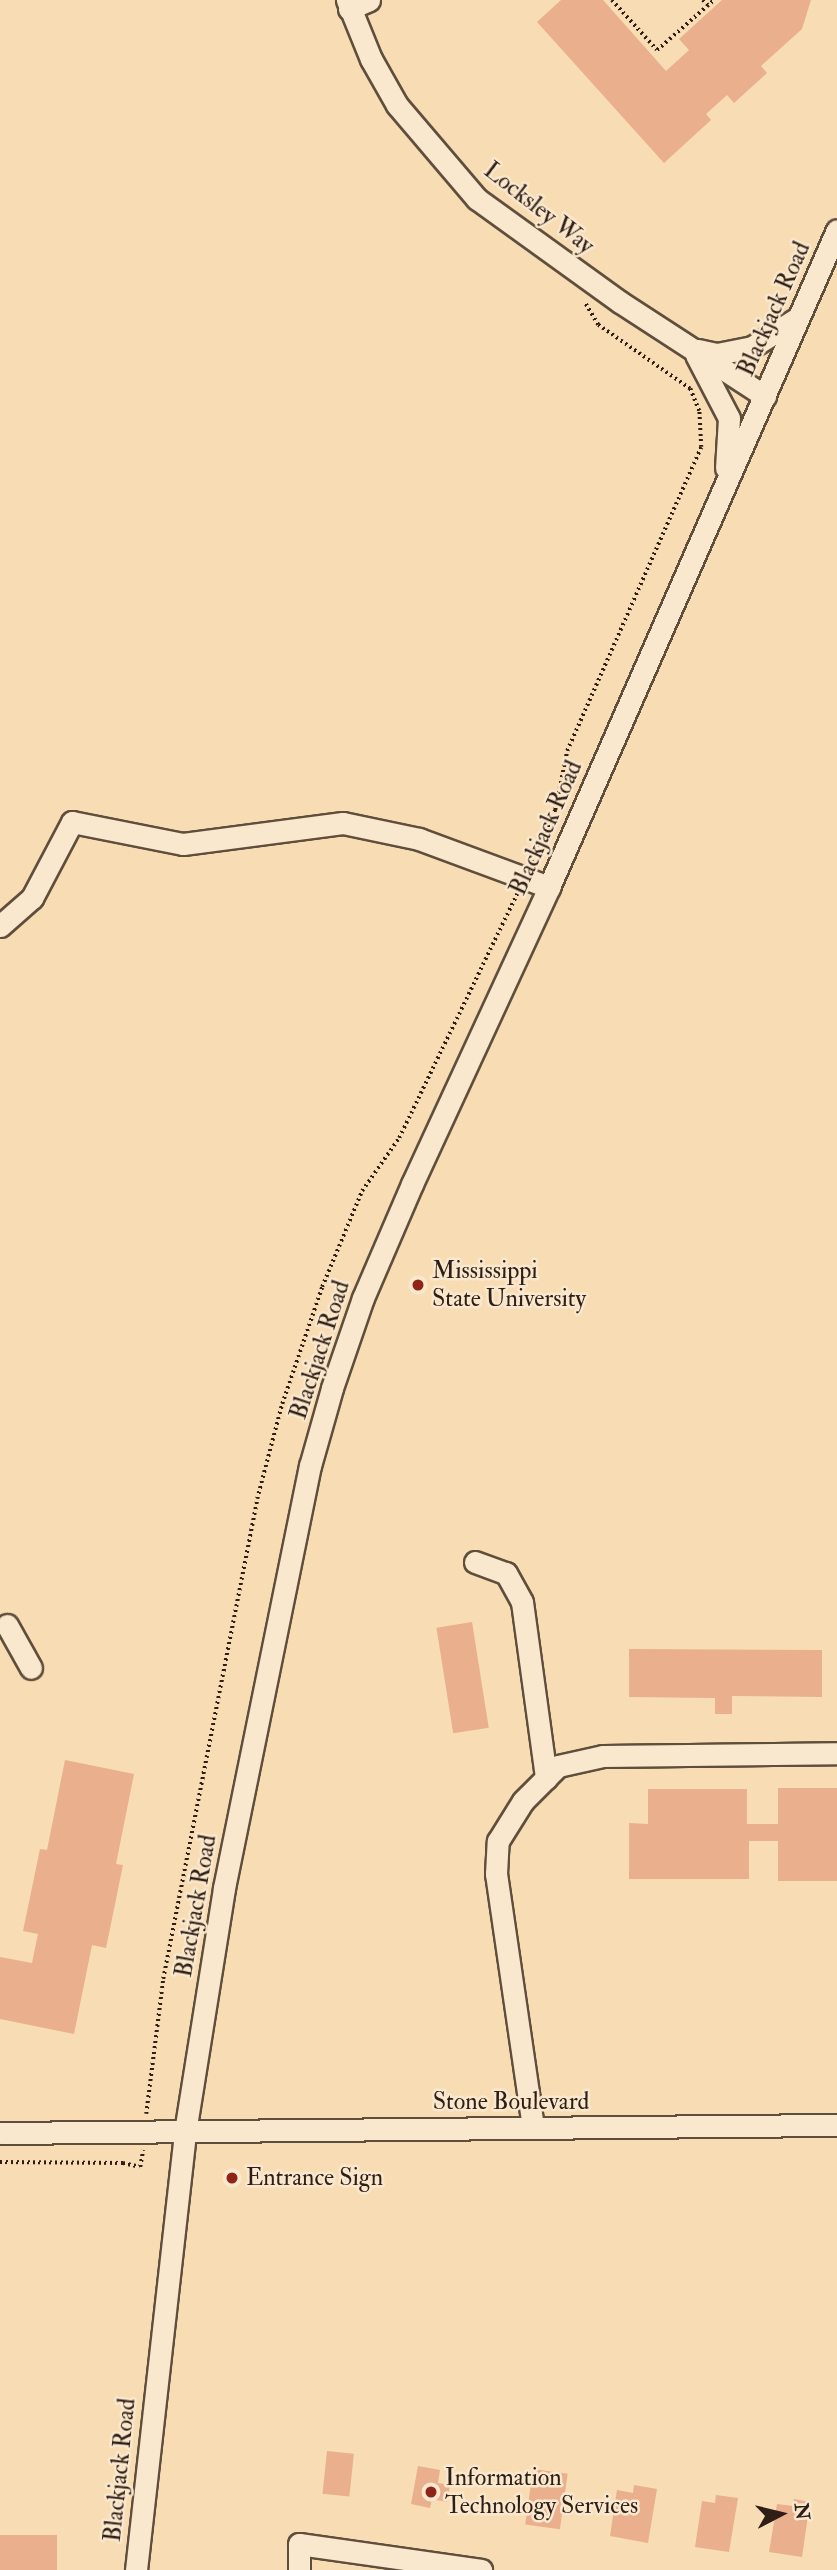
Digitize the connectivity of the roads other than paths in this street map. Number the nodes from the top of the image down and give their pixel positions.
1 (369, 0) edge
2 (348, 5) edge
3 (837, 230) edge
4 (797, 317) junction
5 (690, 348) junction
6 (765, 396) junction
7 (724, 488) junction
8 (550, 887) junction
9 (0, 926) edge
10 (475, 1562) dead end
11 (7, 1625) dead end
12 (31, 1668) dead end
13 (837, 1753) edge
14 (546, 1778) junction
15 (837, 2125) edge
16 (533, 2127) junction
17 (185, 2132) junction
18 (0, 2133) edge
19 (136, 2570) edge
20 (299, 2570) edge
21 (481, 2570) edge

1 - 2 street
2 - 5 street, Locksley Way
3 - 4 street, Blackjack Road
4 - 5 street
4 - 6 street, Blackjack Road
5 - 6 street, Locksley Way
5 - 7 street
6 - 7 street, Blackjack Road
7 - 8 street, Blackjack Road
8 - 9 street
8 - 17 street, Blackjack Road
10 - 14 street
11 - 12 street
13 - 14 street
14 - 16 street
15 - 16 street, Stone Boulevard
16 - 17 street, Stone Boulevard
17 - 18 street, Stone Boulevard
17 - 19 street, Blackjack Road
20 - 21 street

